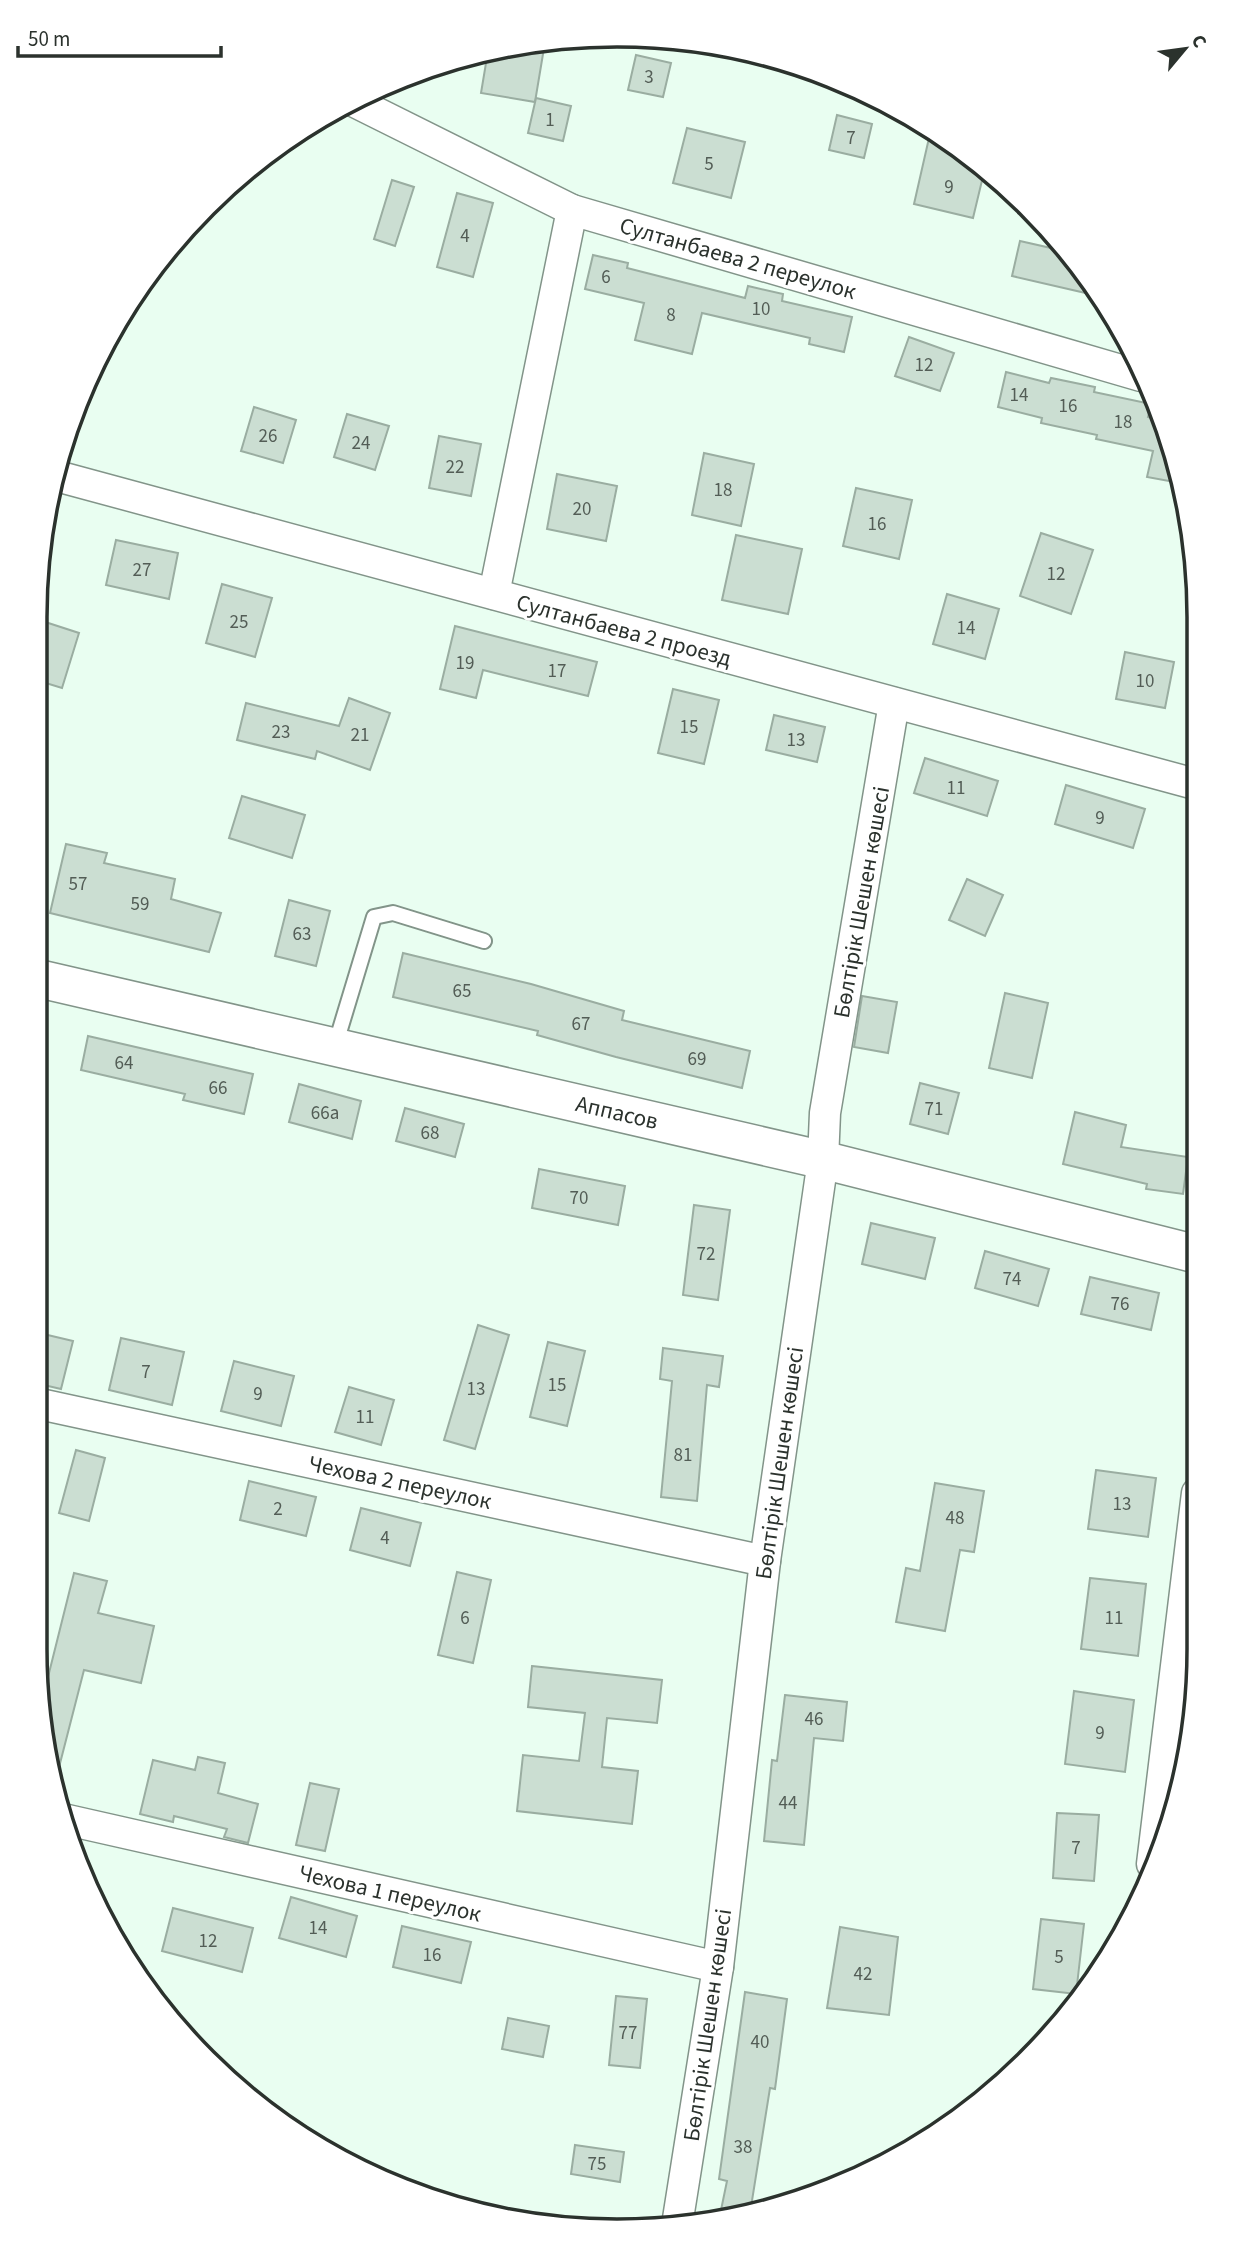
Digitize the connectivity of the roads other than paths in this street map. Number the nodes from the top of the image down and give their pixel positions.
1 (364, 107) edge
2 (572, 210) junction
3 (1132, 373) edge
4 (65, 478) edge
5 (494, 594) junction
6 (894, 703) junction
7 (1187, 782) edge
8 (484, 941) dead end
9 (47, 981) edge
10 (334, 1047) junction
11 (823, 1160) junction
12 (1187, 1252) edge
13 (47, 1406) edge
14 (765, 1561) junction
15 (1187, 1575) edge
16 (74, 1822) edge
17 (1155, 1836) edge
18 (718, 1967) junction
19 (679, 2215) edge

1 - 2 street, Султанбаева 2 переулок
2 - 3 street, Султанбаева 2 переулок
2 - 5 street
4 - 5 street, Султанбаева 2 проезд
5 - 6 street, Султанбаева 2 проезд
6 - 7 street, Султанбаева 2 проезд
6 - 11 street, Бөлтірік Шешен көшесі
8 - 10 lane
9 - 10 street, Аппасов
10 - 11 street, Аппасов
11 - 12 street, Аппасов
11 - 14 street, Бөлтірік Шешен көшесі
13 - 14 street, Чехова 2 переулок
14 - 18 street, Бөлтірік Шешен көшесі
15 - 17 street
16 - 18 street, Чехова 1 переулок
18 - 19 street, Бөлтірік Шешен көшесі

